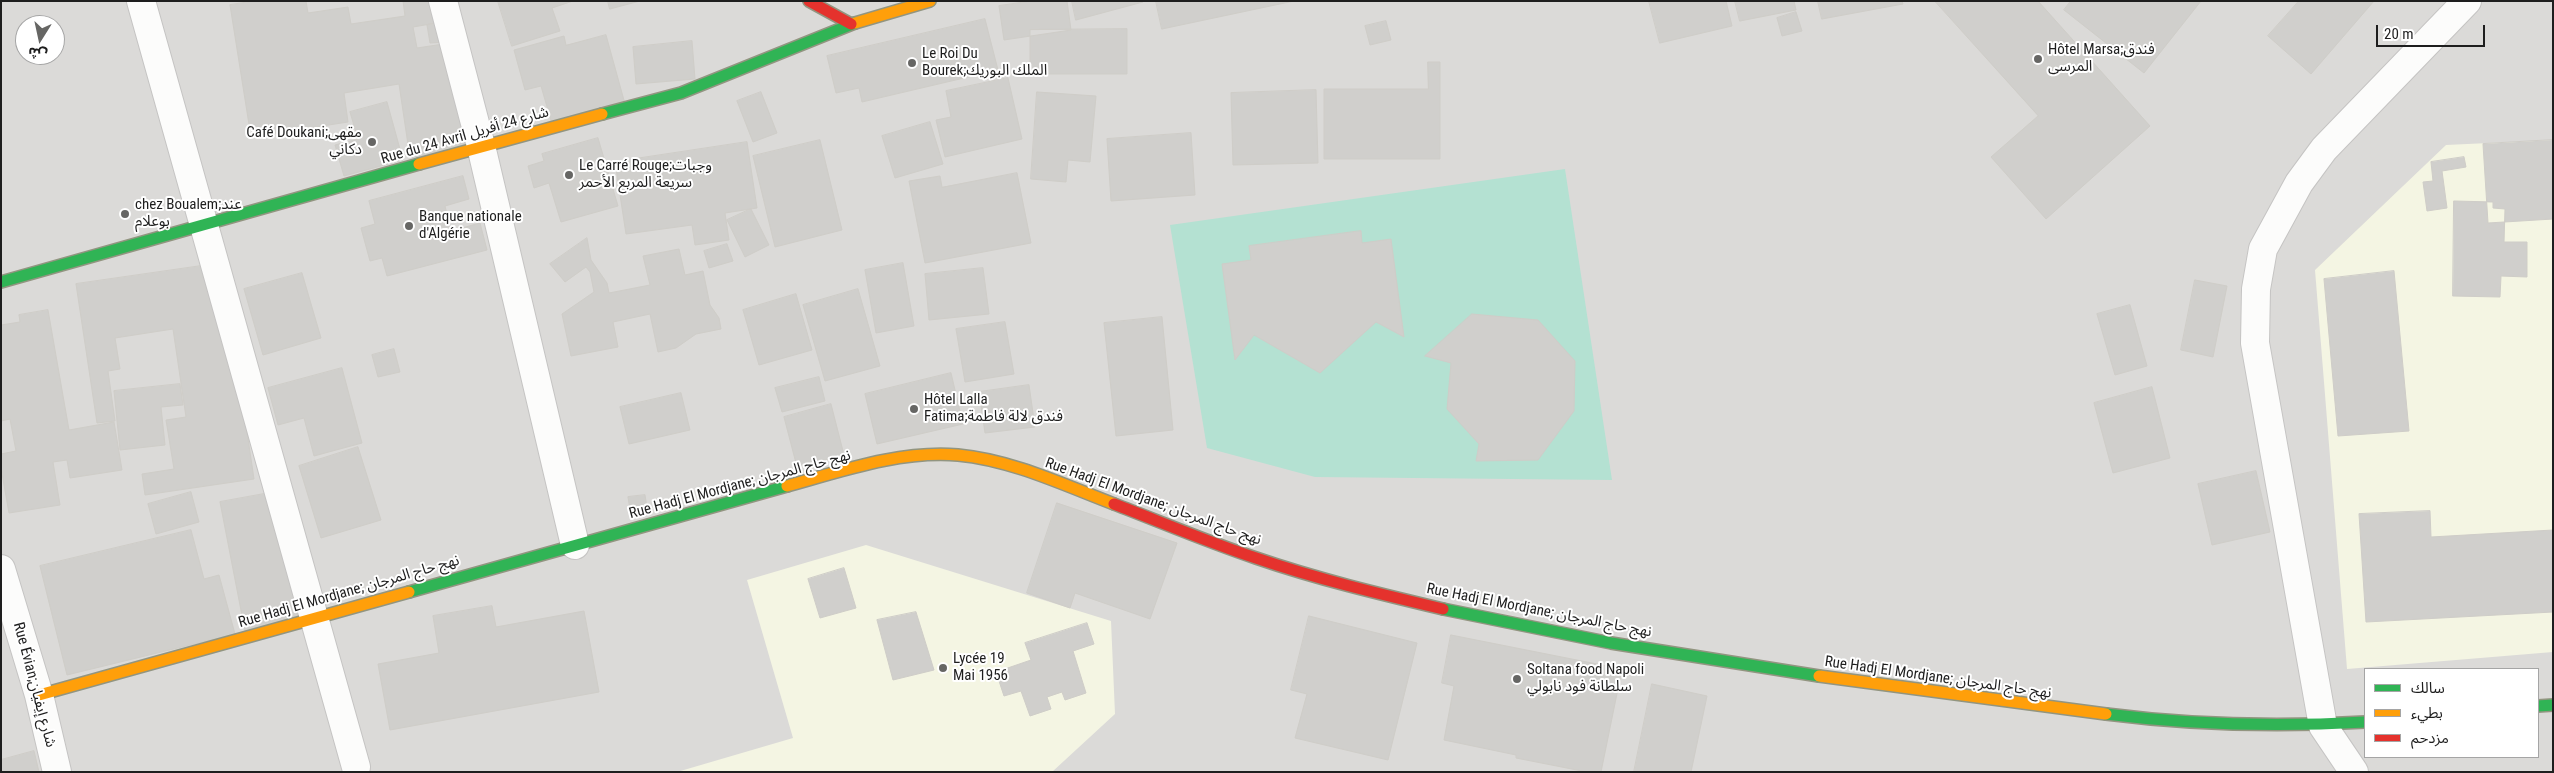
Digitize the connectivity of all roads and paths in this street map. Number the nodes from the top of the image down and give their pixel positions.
1 (141, 1) edge
2 (444, 1) edge
3 (809, 1) edge
4 (930, 1) edge
5 (2466, 1) edge
6 (851, 24) junction
7 (481, 146) junction
8 (203, 226) junction
9 (1, 282) edge
10 (575, 545) junction
11 (1, 569) edge
12 (314, 618) junction
13 (39, 695) junction
14 (2553, 704) edge
15 (2539, 706) edge
16 (2364, 722) edge
17 (2323, 726) junction
18 (356, 767) dead end
19 (57, 772) edge
20 (2354, 772) edge

1 - 8 street
2 - 7 street
3 - 6 street
4 - 6 street, Rue du 24 Avril شارع 24 أفريل
5 - 17 street
6 - 7 street, Rue du 24 Avril شارع 24 أفريل
7 - 8 street, Rue du 24 Avril شارع 24 أفريل
7 - 10 street
8 - 9 street, Rue du 24 Avril شارع 24 أفريل
8 - 12 street
10 - 12 street, Rue Hadj El Mordjane; نهج حاج المرجان
10 - 17 street, Rue Hadj El Mordjane; نهج حاج المرجان
11 - 13 street, Rue Évian;شارع إيفيان
12 - 13 street, Rue Hadj El Mordjane; نهج حاج المرجان
12 - 18 street
13 - 19 street, Rue Évian;شارع إيفيان
14 - 15 street
16 - 17 street, Rue Hadj El Mordjane; نهج حاج المرجان
17 - 20 street

